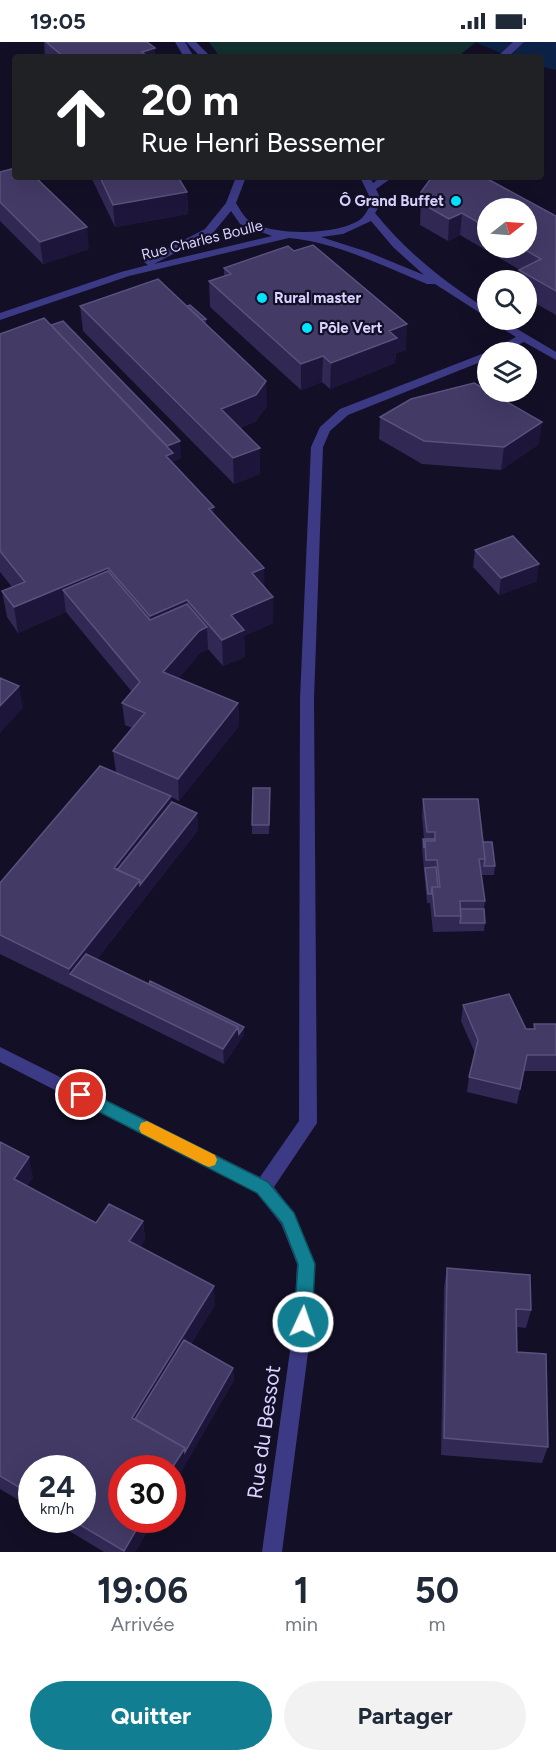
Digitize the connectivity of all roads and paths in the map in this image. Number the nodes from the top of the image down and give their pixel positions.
1 (191, 42) edge
2 (519, 42) edge
3 (203, 54) edge
4 (505, 54) edge
5 (239, 180) edge
6 (367, 180) edge
7 (384, 180) edge
8 (373, 187) junction
9 (231, 204) junction
10 (371, 215) junction
11 (285, 236) junction
12 (309, 237) junction
13 (125, 274) junction
14 (445, 288) junction
15 (477, 308) edge
16 (0, 317) edge
17 (511, 330) edge
18 (524, 338) junction
19 (515, 342) edge
20 (556, 357) edge
21 (477, 359) edge
22 (0, 1054) edge
23 (263, 1187) junction
24 (272, 1552) edge

1 - 3 street
2 - 4 street
5 - 9 street, Rue Charles Boulle
6 - 8 street
7 - 8 street
8 - 10 street
9 - 11 street
9 - 13 street, Rue Charles Boulle
10 - 12 street
10 - 14 street
11 - 12 street
11 - 13 street, Rue Charles Boulle
12 - 14 street
13 - 16 street, Rue Charles Boulle
14 - 15 street
17 - 18 street
18 - 19 street
18 - 20 street
21 - 23 street
22 - 23 street
23 - 24 street, Rue du Bessot

